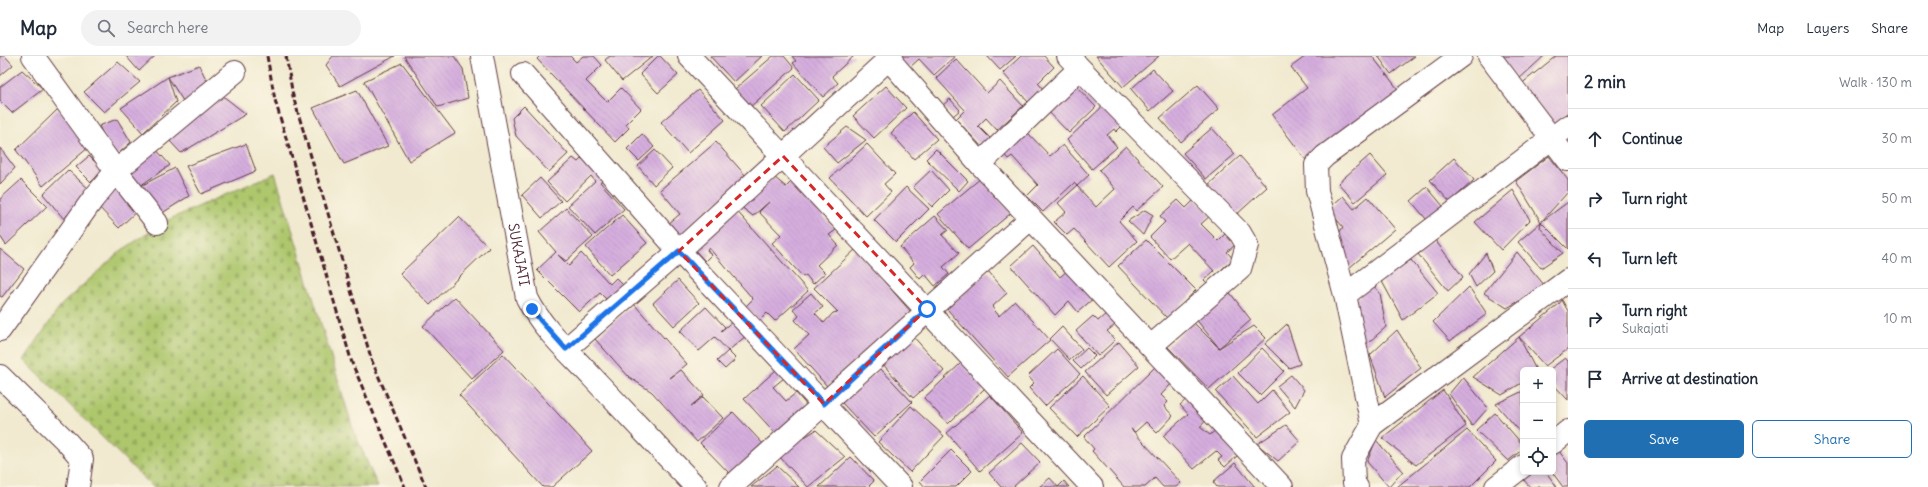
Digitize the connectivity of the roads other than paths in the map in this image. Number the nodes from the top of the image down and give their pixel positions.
1 (32, 56) edge
2 (482, 56) edge
3 (689, 56) edge
4 (1461, 56) edge
5 (1489, 56) edge
6 (889, 57) edge
7 (1073, 63) edge
8 (235, 72) dead end
9 (523, 74) dead end
10 (1560, 132) edge
11 (783, 156) junction
12 (1568, 160) edge
13 (980, 164) junction
14 (116, 171) junction
15 (1030, 219) junction
16 (157, 223) dead end
17 (679, 251) junction
18 (1568, 280) edge
19 (1345, 295) junction
20 (927, 309) junction
21 (0, 330) edge
22 (1152, 346) junction
23 (566, 349) junction
24 (0, 376) edge
25 (824, 404) junction
26 (1372, 426) junction
27 (1568, 431) edge
28 (1556, 440) edge
29 (1520, 468) edge
30 (78, 487) edge
31 (696, 487) edge
32 (731, 487) edge
33 (901, 487) edge
34 (1092, 487) edge
35 (1282, 487) edge
36 (1357, 487) edge
37 (1496, 487) edge

1 - 14 street
2 - 23 street, SUKAJATI
3 - 11 street
4 - 19 street
5 - 10 street
6 - 11 street
6 - 13 street
7 - 13 street
7 - 22 street
8 - 14 street
9 - 17 street
10 - 12 street
10 - 19 street
11 - 17 street
11 - 20 street
13 - 15 street
14 - 16 street
14 - 21 street
15 - 20 street
15 - 22 street
17 - 23 street
17 - 25 street
18 - 26 street
19 - 26 street
20 - 25 street
20 - 34 street
22 - 35 street
23 - 31 street, SUKAJATI
24 - 30 street
25 - 32 street
25 - 33 street
26 - 36 street
27 - 28 street
29 - 37 street

